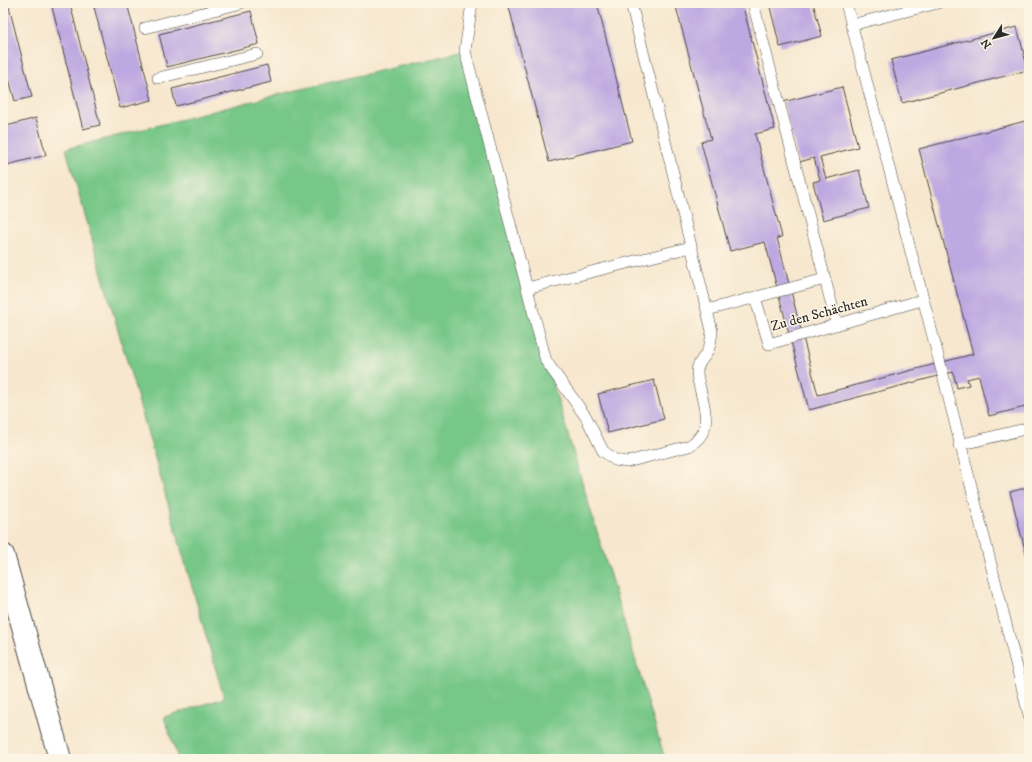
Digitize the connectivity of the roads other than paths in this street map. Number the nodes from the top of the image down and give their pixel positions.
1 (241, 3) edge
2 (472, 3) edge
3 (631, 3) edge
4 (753, 3) edge
5 (846, 3) edge
6 (938, 3) edge
7 (851, 25) junction
8 (145, 28) dead end
9 (257, 54) dead end
10 (158, 78) dead end
11 (691, 247) junction
12 (825, 279) junction
13 (527, 288) junction
14 (755, 297) junction
15 (922, 300) junction
16 (707, 310) junction
17 (837, 325) junction
18 (1029, 428) edge
19 (959, 445) junction
20 (3, 555) edge
21 (1029, 715) edge
22 (60, 759) edge

1 - 8 lane
2 - 13 lane
3 - 11 lane
4 - 12 lane
5 - 7 lane
6 - 7 lane
7 - 15 lane
9 - 10 lane
11 - 13 lane
11 - 16 lane
12 - 14 lane
12 - 17 lane
13 - 16 lane
14 - 16 lane
14 - 17 lane, Zu den Schächten
15 - 17 lane, Zu den Schächten
15 - 19 lane
18 - 19 lane
19 - 21 lane
20 - 22 street

